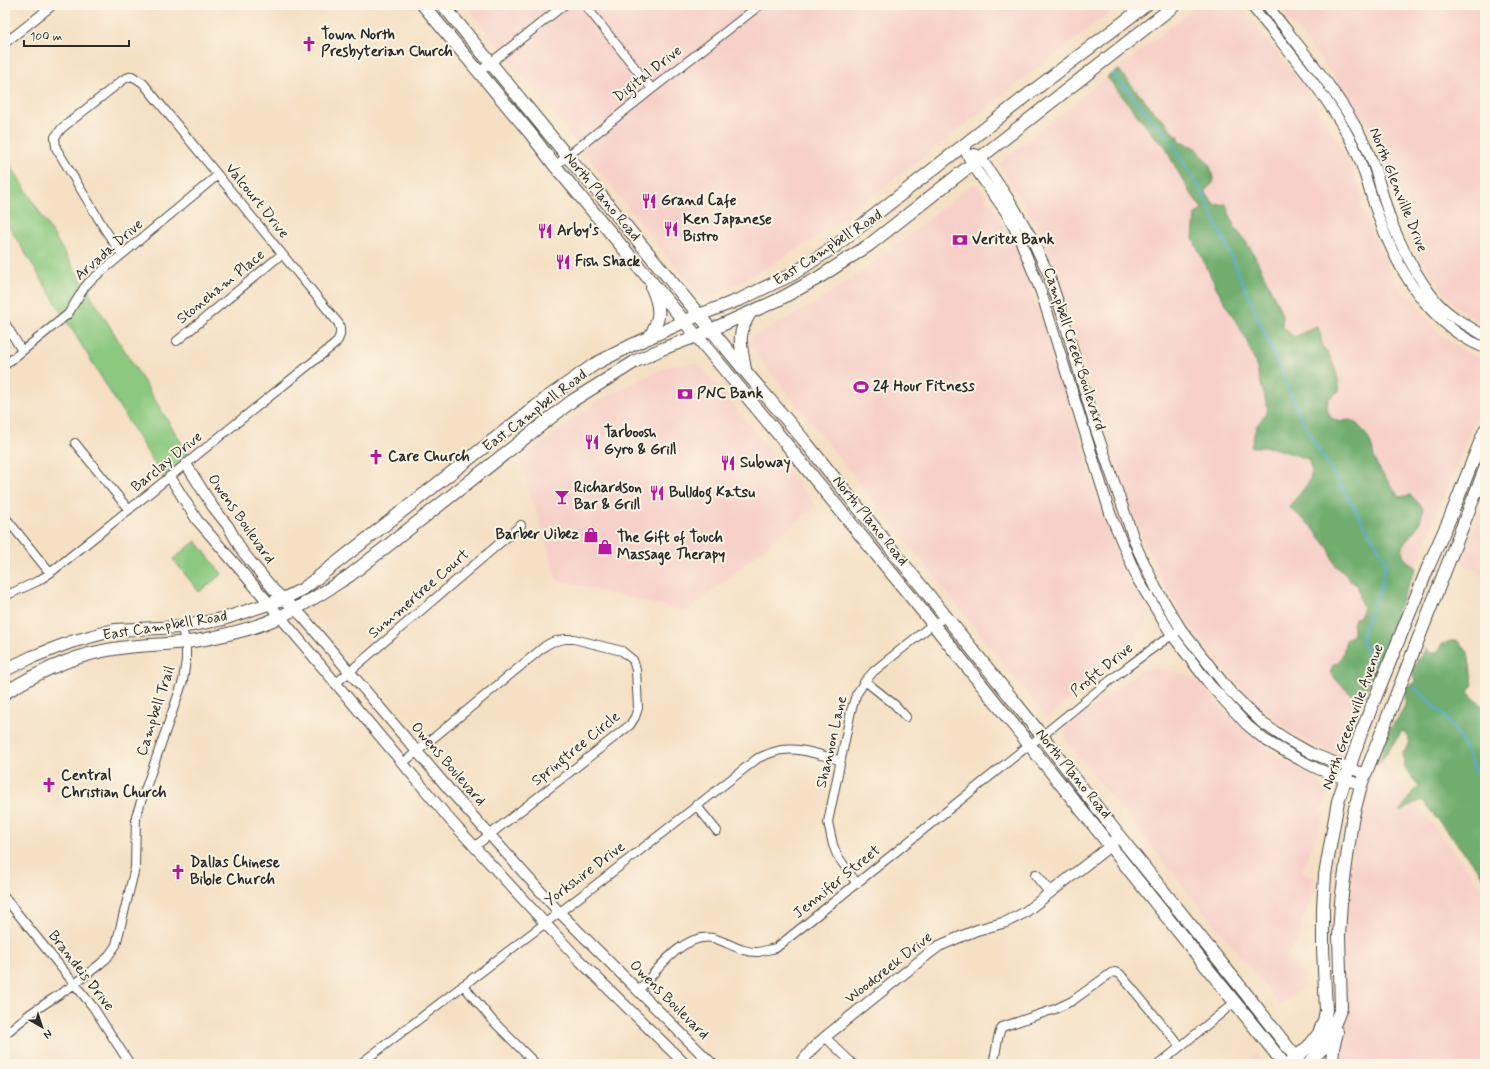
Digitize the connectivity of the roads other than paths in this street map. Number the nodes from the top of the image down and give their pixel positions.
1 (53, 5) edge
2 (423, 5) edge
3 (443, 5) edge
4 (564, 5) edge
5 (585, 5) edge
6 (760, 5) edge
7 (1146, 5) edge
8 (1175, 5) edge
9 (1251, 5) edge
10 (1267, 5) edge
11 (5, 43) edge
12 (490, 63) junction
13 (480, 72) junction
14 (652, 89) junction
15 (963, 146) junction
16 (567, 156) junction
17 (977, 161) junction
18 (555, 166) junction
19 (218, 175) junction
20 (123, 254) junction
21 (282, 254) junction
22 (1046, 268) junction
23 (1033, 272) junction
24 (646, 276) junction
25 (750, 313) junction
26 (700, 316) junction
27 (685, 322) junction
28 (5, 323) edge
29 (711, 330) junction
30 (697, 336) junction
31 (1485, 336) edge
32 (649, 338) junction
33 (339, 339) joint
34 (177, 341) dead end
35 (1485, 348) edge
36 (22, 351) junction
37 (5, 365) edge
38 (745, 371) junction
39 (1085, 393) junction
40 (1074, 397) junction
41 (531, 410) junction
42 (542, 424) junction
43 (1485, 430) edge
44 (803, 439) junction
45 (75, 443) dead end
46 (788, 446) junction
47 (186, 464) junction
48 (1485, 469) edge
49 (447, 476) junction
50 (170, 477) junction
51 (458, 490) junction
52 (129, 510) junction
53 (5, 517) edge
54 (521, 525) dead end
55 (1137, 548) junction
56 (1126, 552) junction
57 (50, 573) junction
58 (5, 596) edge
59 (283, 599) junction
60 (269, 604) junction
61 (295, 609) junction
62 (280, 617) junction
63 (947, 617) junction
64 (933, 624) junction
65 (181, 627) junction
66 (1181, 629) junction
67 (1172, 635) junction
68 (186, 642) junction
69 (5, 670) edge
70 (350, 672) junction
71 (865, 681) junction
72 (335, 684) junction
73 (5, 694) edge
74 (1254, 715) junction
75 (906, 717) dead end
76 (1246, 723) junction
77 (1042, 736) junction
78 (1029, 745) junction
79 (417, 752) junction
80 (840, 760) junction
81 (403, 763) junction
82 (1347, 774) junction
83 (1363, 780) junction
84 (696, 805) junction
85 (717, 831) dead end
86 (489, 835) junction
87 (1119, 836) junction
88 (1110, 846) junction
89 (474, 847) junction
90 (1036, 876) dead end
91 (857, 884) junction
92 (1050, 892) junction
93 (6, 902) edge
94 (559, 912) junction
95 (544, 923) junction
96 (74, 984) junction
97 (463, 985) junction
98 (1239, 985) junction
99 (638, 991) junction
100 (1234, 1002) junction
101 (1341, 1008) junction
102 (5, 1034) edge
103 (826, 1037) junction
104 (1180, 1046) junction
105 (1295, 1062) edge
106 (130, 1064) edge
107 (360, 1064) edge
108 (536, 1064) edge
109 (685, 1064) edge
110 (712, 1064) edge
111 (800, 1064) edge
112 (853, 1064) edge
113 (992, 1064) edge
114 (1158, 1064) edge
115 (1284, 1064) edge
116 (1308, 1064) edge
117 (1332, 1064) edge

1 - 11 street
2 - 13 main road, North Plano Road
3 - 12 main road, North Plano Road
4 - 12 street
5 - 14 street
6 - 14 street, Digital Drive
7 - 15 main road, East Campbell Road
8 - 17 main road, East Campbell Road
9 - 35 street, North Glenville Drive
10 - 31 street, North Glenville Drive
12 - 13 street
12 - 16 main road, North Plano Road
13 - 18 main road, North Plano Road
14 - 16 street, Digital Drive
15 - 17 street, Campbell Creek Boulevard
15 - 26 main road, East Campbell Road
16 - 18 street, Digital Drive
16 - 26 main road, North Plano Road
17 - 22 street, Campbell Creek Boulevard
17 - 23 street, Campbell Creek Boulevard
17 - 25 main road, East Campbell Road
18 - 24 main road, North Plano Road
19 - 20 street, Arvada Drive
19 - 20 street, Valcourt Drive
19 - 21 street, Valcourt Drive
20 - 36 street, Arvada Drive
21 - 33 street, Valcourt Drive
21 - 34 street, Stoneham Place
22 - 23 street
22 - 39 street, Campbell Creek Boulevard
23 - 40 street, Campbell Creek Boulevard
24 - 27 main road, North Plano Road
24 - 32 main road
25 - 29 main road, East Campbell Road
25 - 38 main road
26 - 27 main road, East Campbell Road
26 - 29 main road, North Plano Road
27 - 30 main road, North Plano Road
27 - 32 main road, East Campbell Road
28 - 36 street
29 - 30 main road, East Campbell Road
29 - 38 main road, North Plano Road
30 - 42 main road, East Campbell Road
30 - 46 main road, North Plano Road
32 - 41 main road, East Campbell Road
33 - 47 street, Barclay Drive
36 - 37 street, Arvada Drive
38 - 44 main road, North Plano Road
39 - 40 street
39 - 55 street, Campbell Creek Boulevard
40 - 56 street, Campbell Creek Boulevard
41 - 42 main road
41 - 49 main road, East Campbell Road
42 - 51 main road, East Campbell Road
43 - 82 main road, North Greenville Avenue
44 - 46 main road
44 - 63 main road, North Plano Road
45 - 52 street
46 - 64 main road, North Plano Road
47 - 50 street, Barclay Drive
47 - 59 street, Owens Boulevard
48 - 83 main road, North Greenville Avenue
49 - 51 main road
49 - 59 main road, East Campbell Road
50 - 52 street, Barclay Drive
50 - 60 street, Owens Boulevard
51 - 61 main road, East Campbell Road
52 - 57 street, Barclay Drive
53 - 57 street
54 - 70 street, Summertree Court
55 - 56 street
55 - 66 street, Campbell Creek Boulevard
56 - 67 street, Campbell Creek Boulevard
57 - 58 street, Barclay Drive
59 - 60 main road, East Campbell Road
59 - 61 street, Owens Boulevard
60 - 62 street, Owens Boulevard
60 - 65 main road, East Campbell Road
61 - 62 main road, East Campbell Road
61 - 70 street, Owens Boulevard
62 - 68 main road, East Campbell Road
62 - 72 street, Owens Boulevard
63 - 64 street, Shannon Lane
63 - 77 main road, North Plano Road
64 - 71 street, Shannon Lane
64 - 78 main road, North Plano Road
65 - 68 street, Campbell Trail
65 - 69 main road, East Campbell Road
66 - 67 street, Profit Drive
66 - 74 street, Campbell Creek Boulevard
67 - 76 street, Campbell Creek Boulevard
67 - 77 street, Profit Drive
68 - 73 main road, East Campbell Road
68 - 96 street, Campbell Trail
70 - 72 street, Summertree Court
70 - 79 street, Owens Boulevard
71 - 75 street
71 - 80 street, Shannon Lane
72 - 81 street, Owens Boulevard
74 - 76 street
74 - 82 street, Campbell Creek Boulevard
76 - 82 street, Campbell Creek Boulevard
77 - 78 street, Jennifer Street
77 - 87 main road, North Plano Road
78 - 88 main road, North Plano Road
78 - 91 street, Jennifer Street
79 - 81 street, Springtree Circle
79 - 86 street, Owens Boulevard
79 - 86 street, Springtree Circle
80 - 84 street, Yorkshire Drive
80 - 91 street, Shannon Lane
81 - 89 street, Owens Boulevard
82 - 83 street, Campbell Creek Boulevard
82 - 105 main road, North Greenville Avenue
83 - 101 main road, North Greenville Avenue
84 - 85 street
84 - 94 street, Yorkshire Drive
86 - 89 street, Springtree Circle
86 - 94 street, Owens Boulevard
87 - 88 street, Woodcreek Drive
87 - 98 main road, North Plano Road
88 - 92 street, Woodcreek Drive
88 - 100 main road, North Plano Road
89 - 95 street, Owens Boulevard
90 - 92 street
91 - 99 street, Jennifer Street
92 - 103 street, Woodcreek Drive
93 - 96 street, Brandeis Drive
94 - 95 street, Yorkshire Drive
94 - 99 street, Owens Boulevard
95 - 97 street, Yorkshire Drive
95 - 109 street, Owens Boulevard
96 - 102 street, Campbell Trail
96 - 106 street, Brandeis Drive
97 - 107 street, Yorkshire Drive
97 - 108 street
98 - 100 main road
98 - 105 main road, North Plano Road
99 - 110 street, Owens Boulevard
100 - 104 street
100 - 115 main road, North Plano Road
101 - 116 main road, North Greenville Avenue
101 - 117 main road
103 - 111 street, Woodcreek Drive
103 - 112 street
104 - 113 street
104 - 114 street

